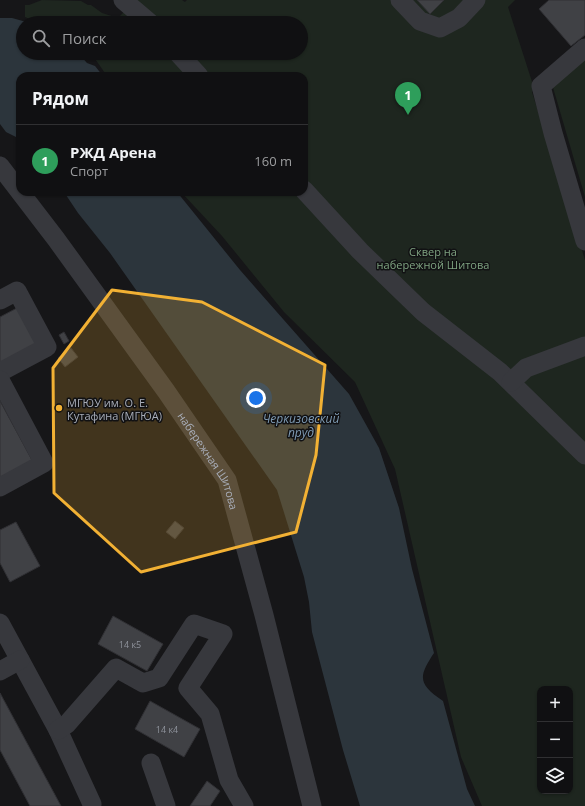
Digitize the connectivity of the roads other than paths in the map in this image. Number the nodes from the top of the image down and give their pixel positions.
1 (123, 0) edge
2 (400, 0) edge
3 (476, 0) edge
4 (142, 16) edge
5 (585, 48) edge
6 (184, 60) edge
7 (195, 72) edge
8 (0, 166) edge
9 (16, 187) edge
10 (308, 194) edge
11 (23, 196) edge
12 (585, 241) edge
13 (0, 300) edge
14 (585, 346) edge
15 (0, 372) edge
16 (0, 380) edge
17 (511, 382) junction
18 (585, 455) edge
19 (0, 488) edge
20 (0, 622) edge
21 (20, 660) junction
22 (0, 671) edge
23 (58, 730) junction
24 (151, 763) dead end
25 (92, 804) dead end
26 (166, 806) edge
27 (244, 806) edge
28 (312, 806) edge

1 - 4 street
2 - 3 street
5 - 12 street
6 - 7 street
8 - 9 street, набережная Шитова
10 - 17 street
11 - 28 street, набережная Шитова
13 - 15 street
14 - 17 street
16 - 19 street
17 - 18 street
20 - 21 street
21 - 22 street
21 - 23 street
23 - 25 street
23 - 27 street
24 - 26 street

